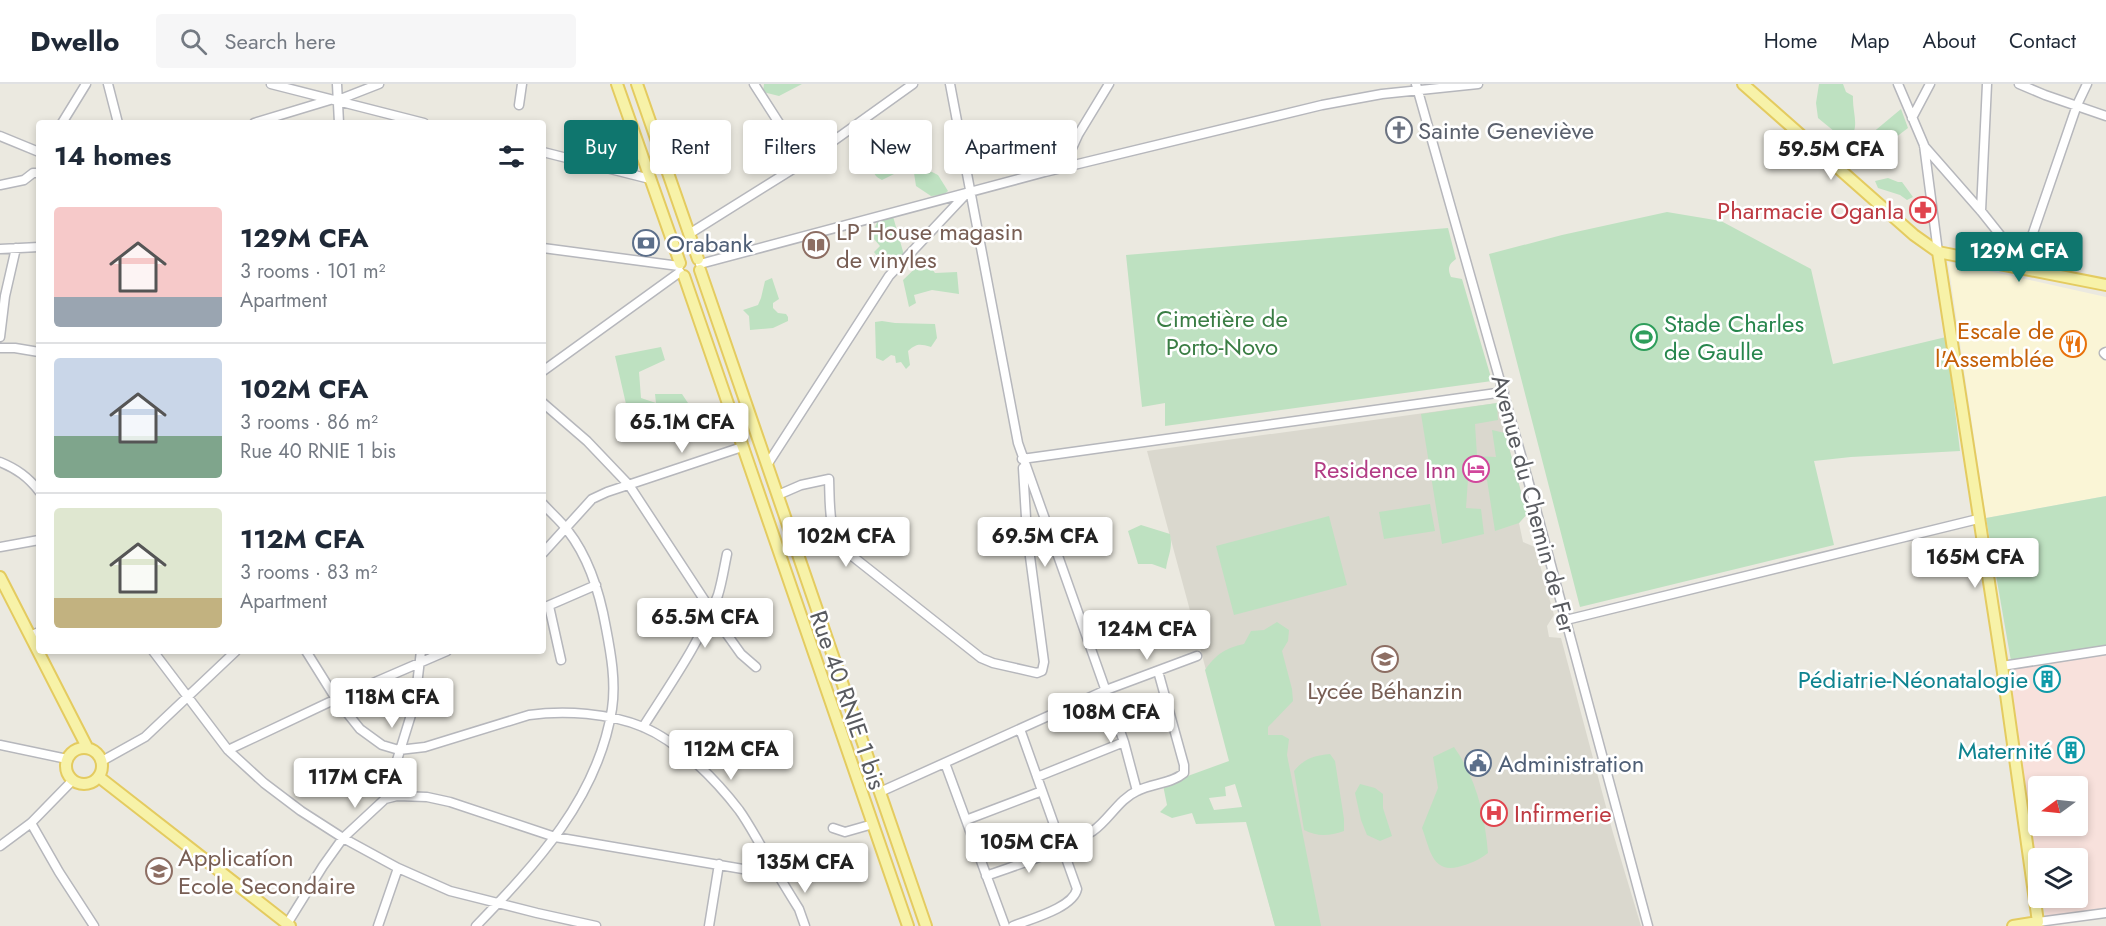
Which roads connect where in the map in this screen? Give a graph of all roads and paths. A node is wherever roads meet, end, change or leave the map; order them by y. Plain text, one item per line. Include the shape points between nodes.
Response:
1 (86, 84) edge
2 (108, 84) edge
3 (271, 84) edge
4 (337, 84) edge
5 (379, 84) edge
6 (522, 84) edge
7 (617, 84) edge
8 (637, 84) edge
9 (754, 84) edge
10 (913, 84) edge
11 (950, 84) edge
12 (1108, 84) edge
13 (1478, 84) edge
14 (1743, 84) edge
15 (1898, 84) edge
16 (1930, 84) edge
17 (1987, 84) edge
18 (2019, 84) edge
19 (2087, 84) edge
20 (1463, 85) edge
21 (1417, 87) edge
22 (334, 100) junction
23 (519, 105) dead end
24 (2077, 105) junction
25 (2106, 116) edge
26 (1912, 118) junction
27 (64, 120) edge
28 (116, 120) edge
29 (264, 120) edge
30 (338, 120) edge
31 (412, 120) edge
32 (777, 120) edge
33 (0, 136) edge
34 (1077, 137) edge
35 (837, 138) edge
36 (1924, 146) junction
37 (36, 151) edge
38 (546, 153) edge
39 (1077, 165) edge
40 (36, 173) edge
41 (785, 174) edge
42 (1040, 174) edge
43 (650, 179) junction
44 (0, 185) edge
45 (970, 192) junction
46 (1981, 211) junction
47 (689, 234) junction
48 (36, 247) edge
49 (16, 248) junction
50 (546, 248) edge
51 (0, 249) edge
52 (1938, 252) junction
53 (700, 264) junction
54 (2024, 266) junction
55 (681, 269) junction
56 (2106, 285) edge
57 (0, 337) edge
58 (0, 348) edge
59 (36, 352) edge
60 (546, 368) edge
61 (1504, 392) junction
62 (546, 406) edge
63 (742, 447) junction
64 (1022, 459) junction
65 (0, 462) edge
66 (767, 465) junction
67 (629, 485) junction
68 (36, 487) edge
69 (777, 495) junction
70 (546, 507) edge
71 (1978, 519) junction
72 (567, 529) junction
73 (36, 541) edge
74 (0, 547) edge
75 (546, 550) edge
76 (727, 554) dead end
77 (0, 577) edge
78 (596, 585) junction
79 (546, 607) edge
80 (711, 609) junction
81 (1566, 620) junction
82 (35, 634) edge
83 (2106, 650) edge
84 (44, 654) edge
85 (155, 654) edge
86 (233, 654) edge
87 (308, 654) edge
88 (421, 654) edge
89 (440, 654) edge
90 (1197, 656) dead end
91 (561, 660) dead end
92 (421, 663) junction
93 (2002, 666) junction
94 (756, 667) dead end
95 (1158, 671) junction
96 (1106, 690) junction
97 (188, 699) junction
98 (336, 699) junction
99 (610, 718) junction
100 (643, 727) junction
101 (1020, 729) junction
102 (1124, 742) junction
103 (0, 746) edge
104 (87, 747) junction
105 (228, 750) junction
106 (399, 750) junction
107 (67, 759) junction
108 (102, 761) junction
109 (945, 763) junction
110 (99, 777) junction
111 (1037, 777) junction
112 (73, 780) junction
113 (1042, 791) junction
114 (1137, 791) junction
115 (880, 792) junction
116 (385, 799) junction
117 (966, 820) junction
118 (31, 823) junction
119 (873, 824) junction
120 (833, 828) dead end
121 (555, 837) junction
122 (343, 838) junction
123 (0, 846) edge
124 (1063, 848) junction
125 (719, 864) junction
126 (398, 868) junction
127 (778, 875) junction
128 (986, 876) junction
129 (498, 904) junction
130 (2106, 913) edge
131 (2037, 924) edge
132 (289, 925) edge
133 (578, 925) edge
134 (94, 926) edge
135 (378, 926) edge
136 (476, 926) edge
137 (596, 926) edge
138 (708, 926) edge
139 (805, 926) edge
140 (908, 926) edge
141 (926, 926) edge
142 (1005, 926) edge
143 (1013, 926) edge
144 (1648, 926) edge
145 (2013, 926) edge

1 - 27 street
2 - 28 street
3 - 22 street
4 - 22 street
5 - 22 street
6 - 23 street
7 - 43 main road
8 - 47 main road, Rue 40 RNIE 1 bis
9 - 32 street
10 - 35 street
11 - 45 street
12 - 34 street
13 - 20 street
14 - 52 main road
15 - 26 street
16 - 26 street
17 - 46 street
18 - 24 street
19 - 24 street
20 - 21 street
21 - 39 street via 1322,105
21 - 61 street, Avenue du Chemin de Fer
22 - 29 street
22 - 30 street
22 - 31 street
24 - 25 street
24 - 54 street
26 - 36 street
33 - 37 street
36 - 46 street
36 - 52 street
38 - 43 street
40 - 44 street
41 - 47 street
42 - 45 street
43 - 55 main road
45 - 53 street
45 - 64 street
45 - 66 street via 890,276
46 - 54 street
47 - 53 main road, Rue 40 RNIE 1 bis
48 - 49 street
49 - 51 street
49 - 57 street
50 - 55 street
52 - 54 main road
52 - 71 main road
53 - 55 main road via 692,277
53 - 55 main road via 688,256
53 - 66 main road, Rue 40 RNIE 1 bis
54 - 56 main road
55 - 60 street
55 - 63 main road
58 - 59 street
61 - 64 street
61 - 81 street, Avenue du Chemin de Fer
62 - 67 street
63 - 67 street
63 - 119 main road
64 - 69 street via 1027,534 1044,662 1042,672 1037,673 981,658 842,548 831,516 829,479
64 - 96 street
65 - 68 street via 16,468
66 - 69 main road, Rue 40 RNIE 1 bis
67 - 72 street via 592,499
67 - 80 street
69 - 115 main road, Rue 40 RNIE 1 bis
70 - 72 street
71 - 81 street
71 - 93 main road
72 - 75 street
72 - 78 street
73 - 74 street
76 - 80 street
77 - 82 main road
78 - 79 street
78 - 99 street via 610,651
79 - 91 street
80 - 94 street via 733,644
80 - 100 street
81 - 144 street, Avenue du Chemin de Fer
83 - 93 street
84 - 104 main road
85 - 97 street
86 - 97 street
87 - 98 street
88 - 92 street
89 - 92 street
90 - 95 street
92 - 98 street
92 - 106 street via 415,702
93 - 131 main road
95 - 96 street
95 - 114 street via 1185,773
96 - 101 street
96 - 102 street
97 - 105 street
97 - 108 street via 145,737
98 - 105 street
98 - 106 street via 370,738
99 - 100 street
99 - 106 street via 547,712 425,747
99 - 121 street via 590,781
100 - 127 street via 680,750 711,777 740,812
101 - 109 street
101 - 111 street
102 - 111 street
102 - 114 street
103 - 107 street
104 - 107 main road via 75,750
104 - 108 main road
105 - 122 street via 274,790
106 - 116 street
107 - 112 main road via 66,768
108 - 110 main road
109 - 115 street
109 - 117 street
110 - 112 main road via 84,784
110 - 132 main road
111 - 113 street
112 - 118 street
113 - 117 street
113 - 124 street
114 - 124 street via 1093,831
115 - 141 main road, Rue 40 RNIE 1 bis
116 - 121 street via 411,796 450,802
116 - 122 street
117 - 128 street
118 - 123 street
118 - 134 street
119 - 120 street via 845,832
119 - 140 main road
121 - 125 street
121 - 129 street
122 - 126 street
122 - 132 street
124 - 128 street
124 - 143 street via 1076,896
125 - 127 street
125 - 138 street
126 - 129 street via 450,891
126 - 135 street
127 - 139 street
128 - 142 street
129 - 133 street
129 - 136 street
130 - 131 street
131 - 145 main road
133 - 137 street

